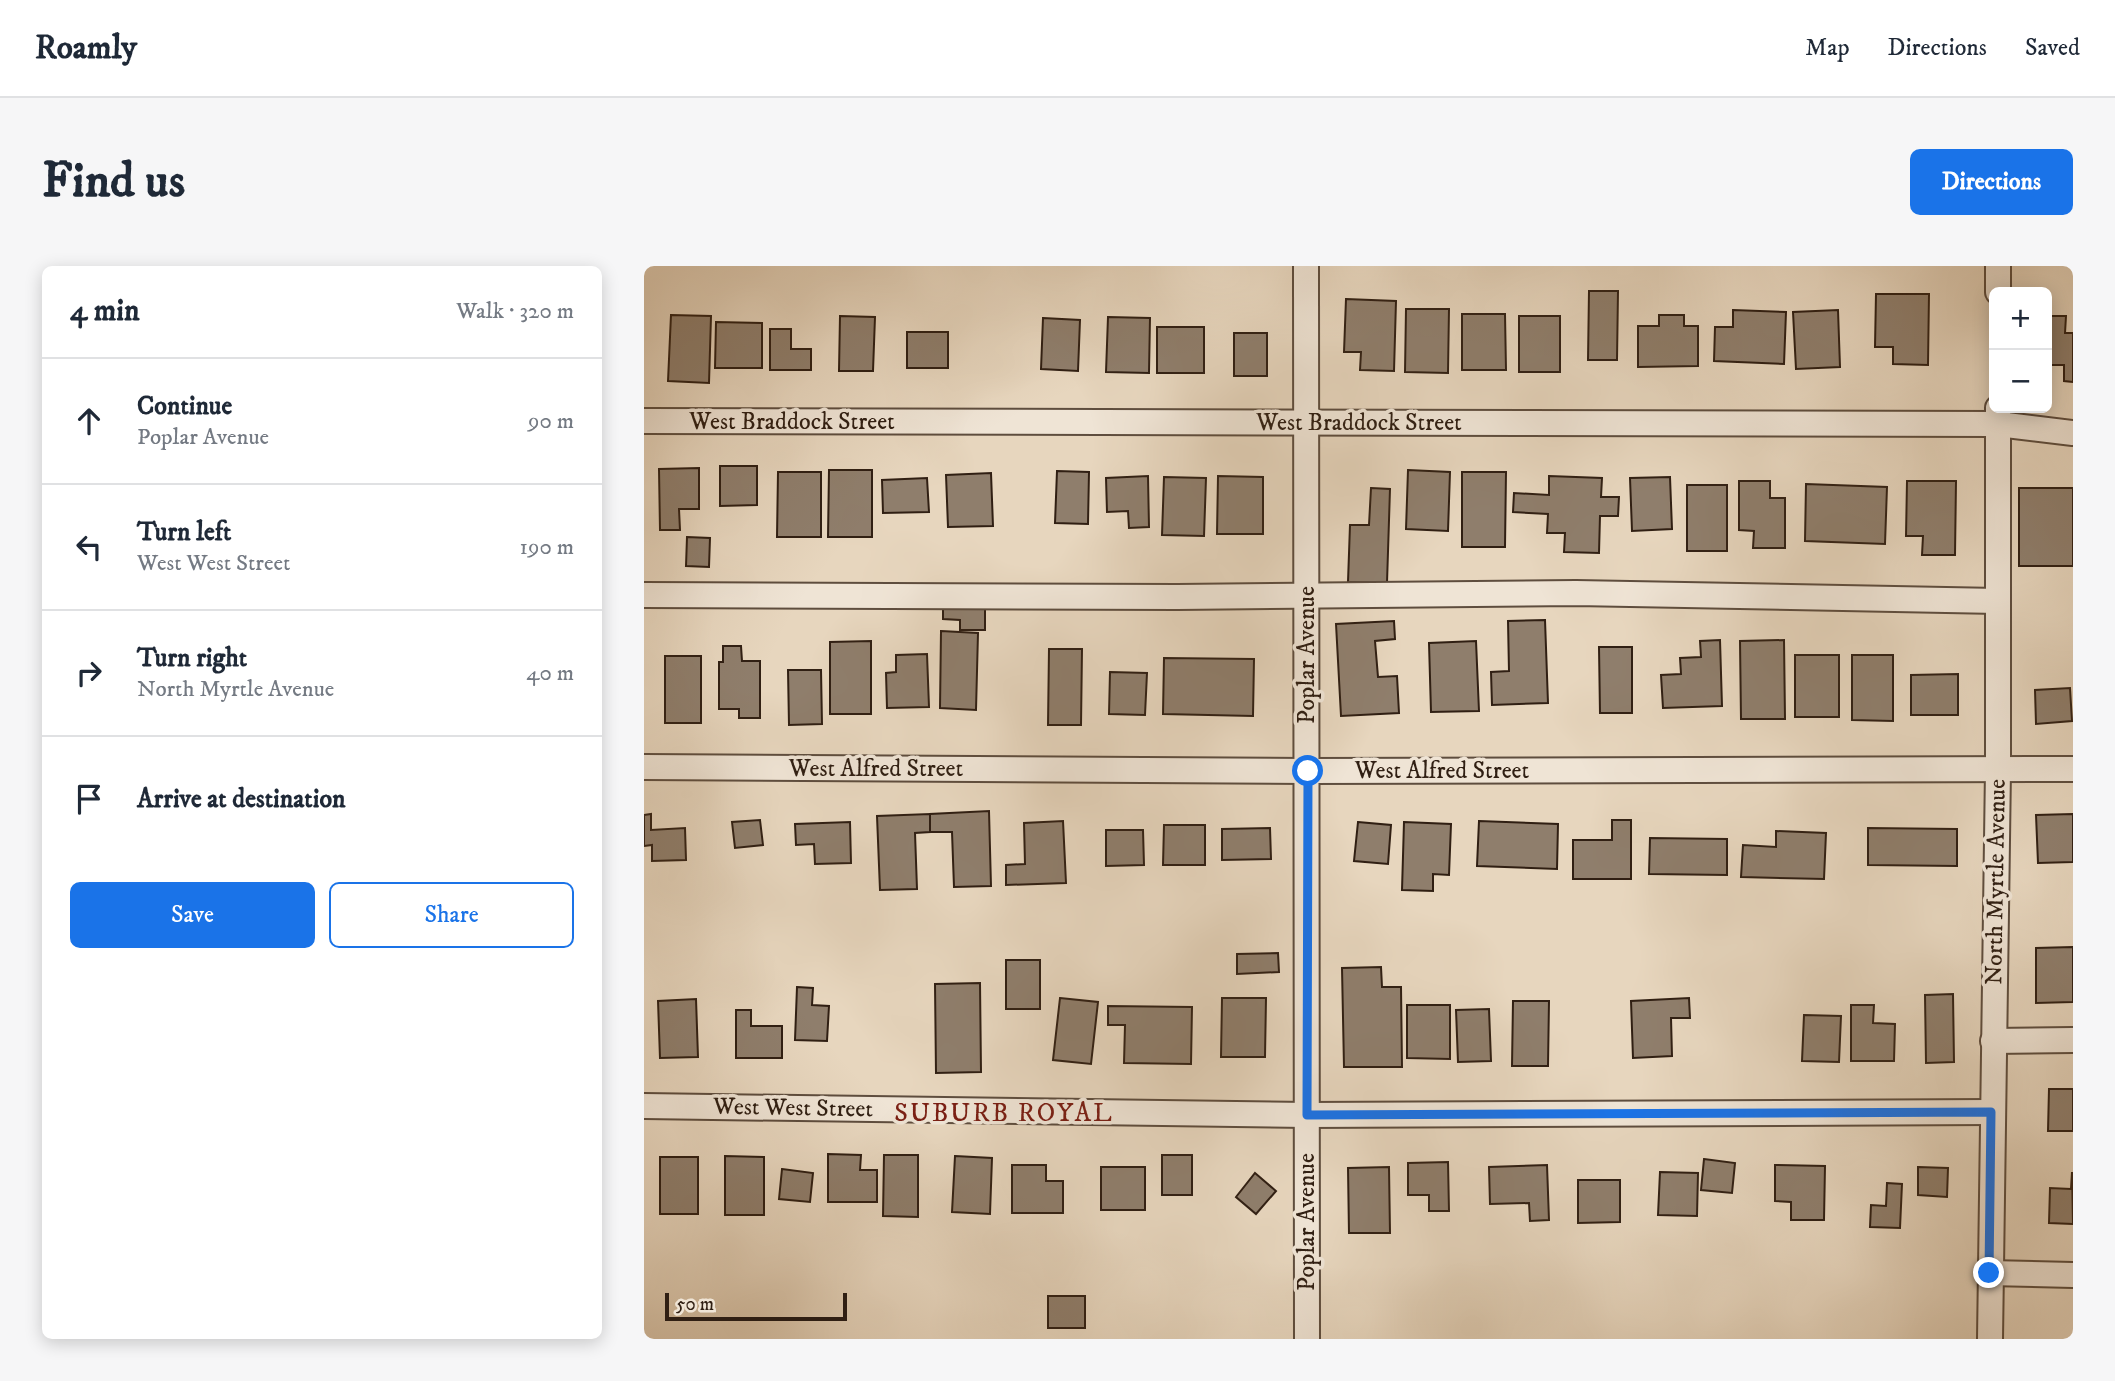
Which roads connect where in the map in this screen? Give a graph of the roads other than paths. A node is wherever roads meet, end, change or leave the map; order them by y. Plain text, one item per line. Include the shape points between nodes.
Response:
1 (1306, 266) edge
2 (1998, 266) edge
3 (1998, 287) edge
4 (1998, 416) edge
5 (644, 421) edge
6 (1307, 424) junction
7 (2073, 433) edge
8 (1307, 594) junction
9 (644, 595) edge
10 (1998, 601) junction
11 (644, 767) edge
12 (1998, 769) junction
13 (2073, 769) edge
14 (1308, 771) junction
15 (2073, 1040) edge
16 (1993, 1041) junction
17 (644, 1106) edge
18 (1991, 1112) junction
19 (1307, 1115) junction
20 (1989, 1273) junction
21 (2073, 1275) edge
22 (1307, 1339) edge
23 (1990, 1339) edge

1 - 6 street, Poplar Avenue
2 - 3 street
4 - 6 street, West Braddock Street
4 - 7 street, West Braddock Street
4 - 10 street, North Myrtle Avenue
5 - 6 street, West Braddock Street
6 - 8 street, Poplar Avenue
8 - 9 street
8 - 10 street via 1576,593
8 - 14 street, Poplar Avenue
10 - 12 street, North Myrtle Avenue
11 - 14 street, West Alfred Street
12 - 13 street, West Alfred Street
12 - 14 street, West Alfred Street
12 - 16 street, North Myrtle Avenue
14 - 19 street, Poplar Avenue
15 - 16 street
16 - 18 street, North Myrtle Avenue
17 - 19 street, West West Street
18 - 19 street, West West Street
18 - 20 street, North Myrtle Avenue
19 - 22 street, Poplar Avenue
20 - 21 street
20 - 23 street, North Myrtle Avenue

